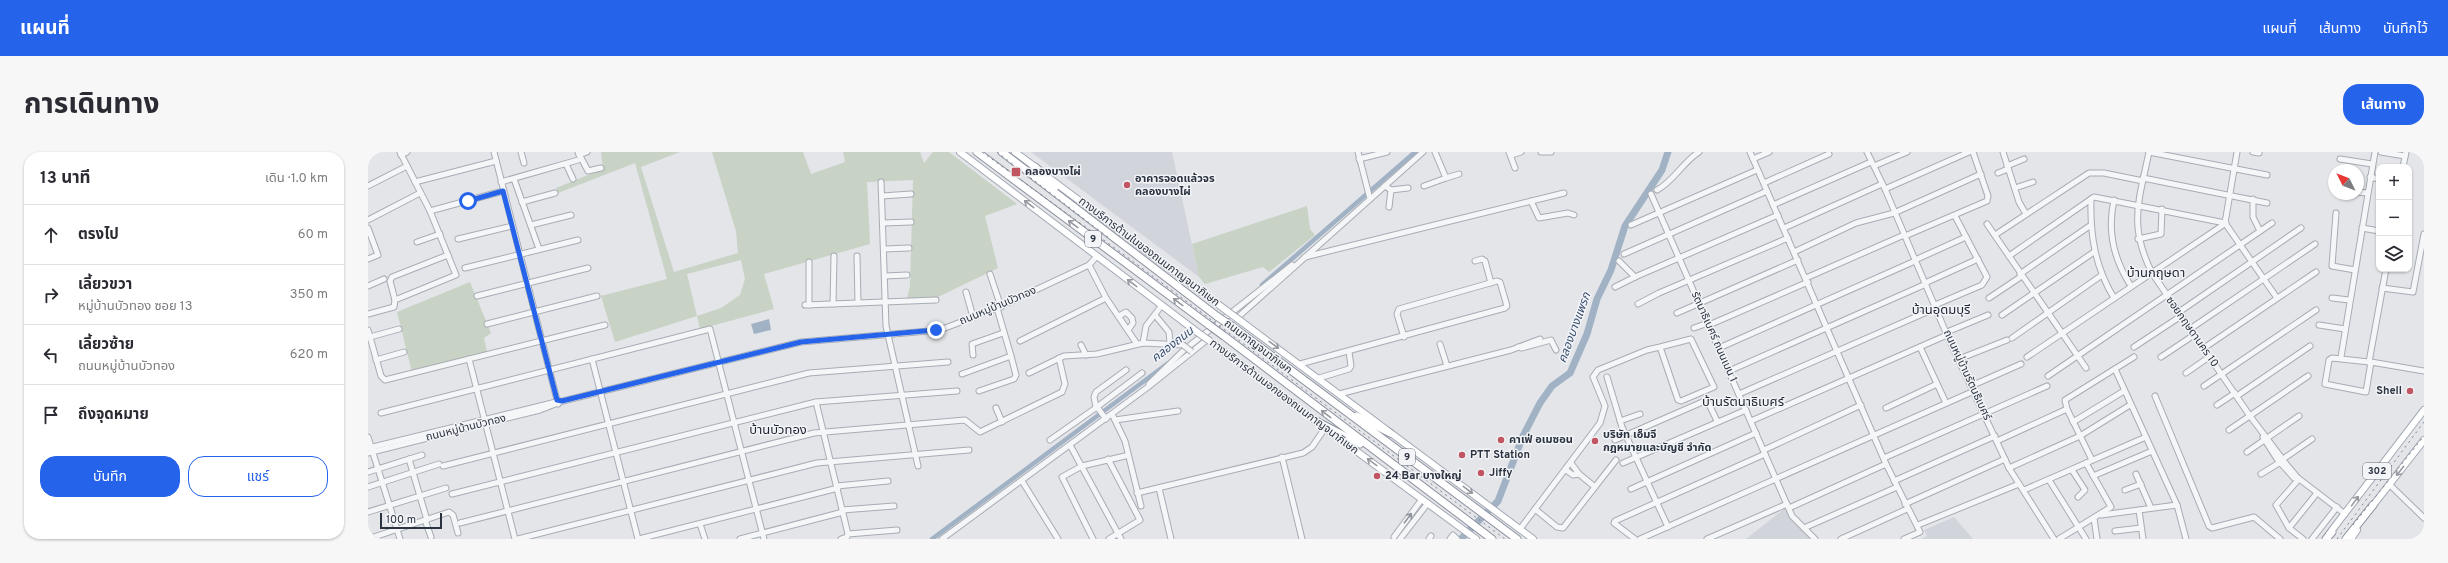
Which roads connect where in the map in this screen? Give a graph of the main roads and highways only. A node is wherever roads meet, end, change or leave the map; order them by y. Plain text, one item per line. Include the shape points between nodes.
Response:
1 (960, 152) edge
2 (977, 152) edge
3 (1002, 152) edge
4 (1015, 152) edge
5 (1035, 167) junction
6 (1074, 206) junction
7 (1337, 406) junction
8 (2424, 410) edge
9 (1316, 421) junction
10 (1390, 433) junction
11 (2424, 440) edge
12 (1380, 455) junction
13 (2373, 505) junction
14 (2332, 532) joint
15 (1476, 539) edge
16 (1492, 539) edge
17 (1517, 539) edge
18 (1533, 539) edge
19 (2325, 539) edge
20 (2346, 539) edge
21 (2351, 539) edge

9 -> 1 main road, ทางบริการด้านนอกของถนนกาญจนาภิเษก, bridge
12 -> 2 highway, ถนนกาญจนาภิเษก / 9, bridge
3 - 6 highway, ถนนกาญจนาภิเษก / 9
4 - 5 main road, ทางบริการด้านในของถนนกาญจนาภิเษก
5 - 6 highway
5 -> 10 main road, ทางบริการด้านในของถนนกาญจนาภิเษก, bridge
6 - 7 highway, ถนนกาญจนาภิเษก / 9, bridge
7 - 10 highway
7 - 17 highway, ถนนกาญจนาภิเษก / 9
14 -> 8 main road, 302
9 - 12 highway
15 -> 9 main road, ทางบริการด้านนอกของถนนกาญจนาภิเษก
10 -> 18 main road, ทางบริการด้านในของถนนกาญจนาภิเษก
11 -> 13 main road, 302
12 - 16 highway, ถนนกาญจนาภิเษก / 9
13 - 20 highway
13 - 21 main road, 302
14 - 19 highway

